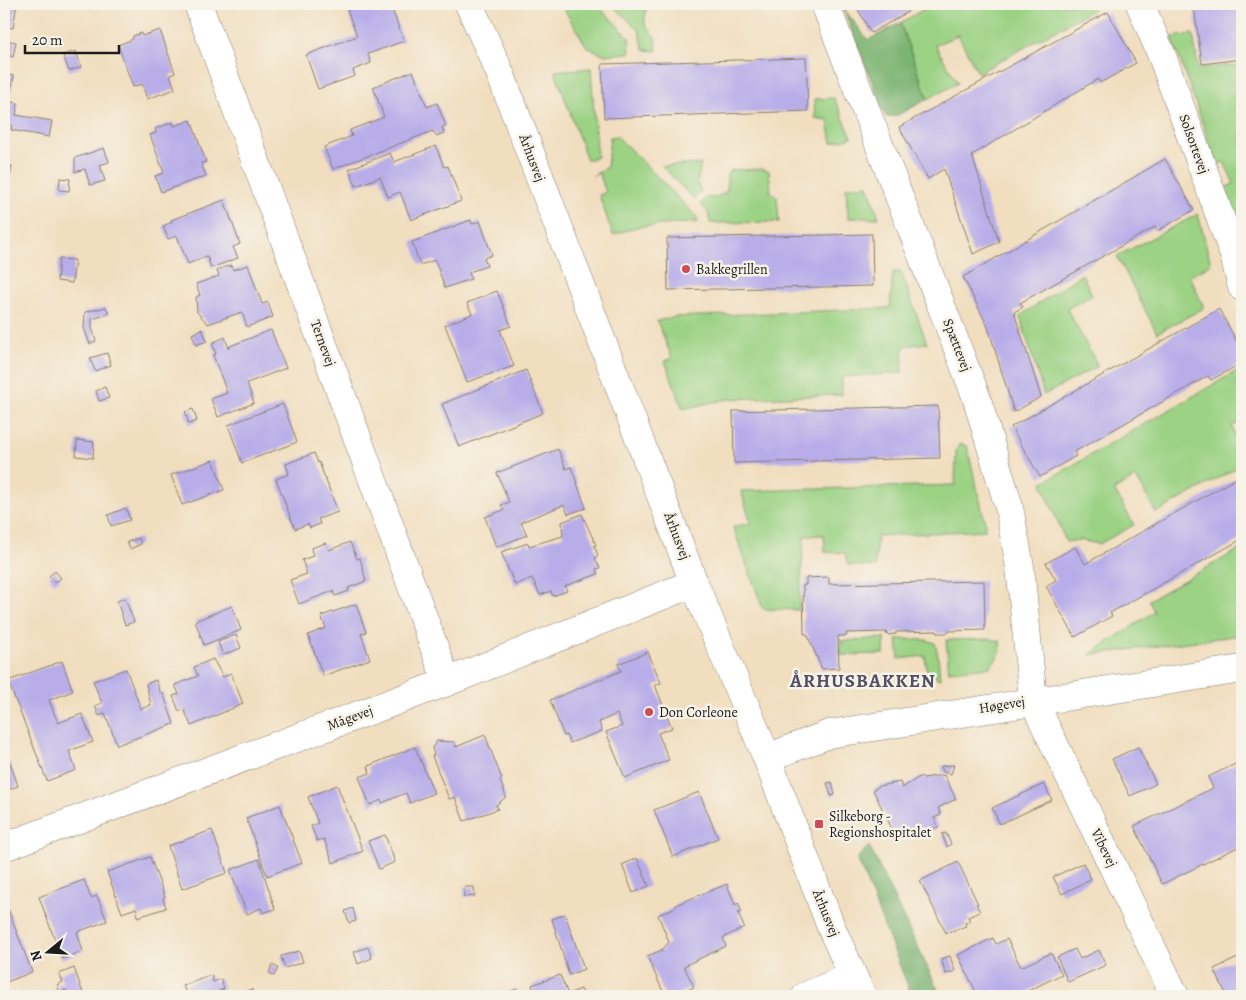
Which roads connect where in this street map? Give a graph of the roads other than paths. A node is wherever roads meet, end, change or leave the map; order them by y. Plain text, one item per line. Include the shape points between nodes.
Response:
1 (198, 4) edge
2 (469, 4) edge
3 (480, 4) edge
4 (825, 4) edge
5 (1140, 4) edge
6 (500, 73) junction
7 (1242, 287) edge
8 (694, 583) junction
9 (1242, 670) edge
10 (447, 682) junction
11 (1033, 700) junction
12 (767, 758) junction
13 (4, 847) edge
14 (857, 986) edge
15 (806, 996) edge
16 (1175, 996) edge

1 - 10 street, Ternevej
2 - 6 street, Århusvej
3 - 6 street, Århusvej
4 - 11 street, Spættevej via 978,403 1010,516 1020,567
5 - 7 street, Solsortevej via 1234,255
6 - 8 street, Århusvej
8 - 10 street, Mågevej
8 - 12 street, Århusvej
9 - 11 street, Høgevej
10 - 13 street, Mågevej
11 - 12 street, Høgevej via 829,734
11 - 16 street, Vibevej
12 - 14 street, Århusvej via 831,927
14 - 15 street

